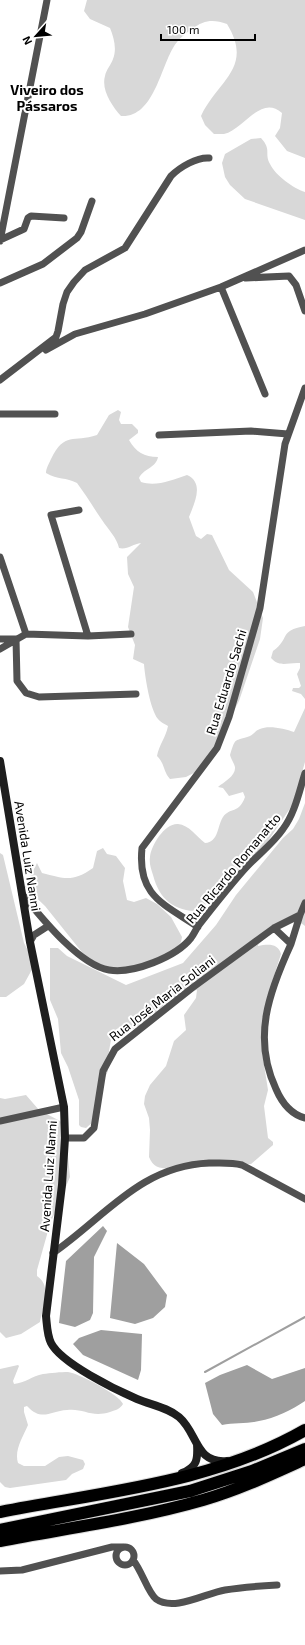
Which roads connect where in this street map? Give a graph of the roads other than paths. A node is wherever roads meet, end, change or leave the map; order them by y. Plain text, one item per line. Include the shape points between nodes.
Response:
1 (47, 0) edge
2 (209, 158) dead end
3 (92, 200) dead end
4 (64, 218) dead end
5 (0, 240) edge
6 (305, 250) edge
7 (240, 278) junction
8 (0, 283) edge
9 (221, 287) junction
10 (305, 311) edge
11 (34, 354) junction
12 (0, 380) edge
13 (305, 388) edge
14 (265, 394) dead end
15 (0, 414) edge
16 (55, 414) dead end
17 (288, 434) junction
18 (159, 435) dead end
19 (79, 510) dead end
20 (0, 557) edge
21 (26, 634) junction
22 (131, 634) dead end
23 (88, 636) junction
24 (0, 638) edge
25 (16, 639) junction
26 (0, 649) edge
27 (136, 694) dead end
28 (0, 761) edge
29 (305, 774) edge
30 (22, 894) junction
31 (305, 903) edge
32 (300, 914) junction
33 (39, 915) junction
34 (26, 920) junction
35 (48, 926) junction
36 (198, 927) junction
37 (274, 928) junction
38 (30, 942) junction
39 (291, 944) junction
40 (64, 1107) junction
41 (305, 1118) edge
42 (0, 1121) edge
43 (65, 1138) junction
44 (305, 1199) edge
45 (53, 1253) junction
46 (305, 1430) edge
47 (197, 1444) junction
48 (305, 1449) edge
49 (239, 1459) junction
50 (305, 1459) edge
51 (305, 1466) edge
52 (165, 1481) junction
53 (235, 1490) junction
54 (0, 1512) edge
55 (0, 1530) edge
56 (0, 1541) edge
57 (123, 1547) junction
58 (102, 1550) junction
59 (117, 1559) junction
60 (133, 1560) junction
61 (0, 1571) edge
62 (277, 1585) dead end

1 - 5 street
2 - 11 street via 203,158 176,171 125,248 80,275 67,292 56,336
3 - 8 street via 81,232 76,238 43,264
4 - 5 street via 31,216 20,232
6 - 7 street
7 - 9 street
7 - 10 street via 289,276 296,285
9 - 11 street via 145,314 75,334 41,353
9 - 14 street
11 - 12 street
13 - 17 street, Rua Eduardo Sachi
15 - 16 street
17 - 18 street via 250,431
17 - 36 street, Rua Eduardo Sachi via 260,608 229,717 217,748 142,848 140,858 143,876 150,893
19 - 23 street via 51,515
20 - 21 street
21 - 23 street
21 - 25 street
22 - 23 street
24 - 25 street
25 - 26 street
25 - 27 street via 17,681 26,693 39,697
28 - 30 street, Avenida Luiz Nanni
29 - 36 street, Rua Ricardo Romanatto via 284,829 243,871
30 - 33 street, Rua Ricardo Romanatto
30 - 34 street, Avenida Luiz Nanni
31 - 32 street
32 - 37 street, Rua José Maria Soliani
32 - 39 street
33 - 34 street
33 - 35 street, Rua Ricardo Romanatto
34 - 38 street, Avenida Luiz Nanni
35 - 36 street, Rua Ricardo Romanatto via 87,962 108,970 130,971 174,952 191,939
35 - 38 street via 34,935
37 - 39 street
37 - 43 street, Rua José Maria Soliani via 115,1049 103,1071 94,1128 84,1138
38 - 40 street, Avenida Luiz Nanni
39 - 41 street via 271,993 264,1023 264,1039 269,1070 279,1096 288,1109
40 - 42 street
40 - 43 street, Avenida Luiz Nanni
43 - 45 street, Avenida Luiz Nanni
44 - 45 street via 234,1163 177,1167 135,1188 110,1206 78,1236
45 - 47 street, Avenida Luiz Nanni via 46,1316 51,1344 60,1355 79,1368 136,1399 168,1410 179,1418
46 - 49 highway
47 - 49 street, Avenida Luiz Nanni via 209,1459
47 - 52 street via 195,1466
48 - 55 highway via 252,1472 190,1491
49 - 52 highway
50 - 53 highway
51 - 53 highway
52 - 54 highway
53 - 56 highway via 146,1514
57 - 58 street
57 - 59 street via 117,1553
57 - 60 street via 133,1552
58 - 59 street
58 - 61 street via 22,1570
59 - 60 street via 124,1565
60 - 62 street via 139,1567 150,1592 163,1603 193,1600 223,1590

